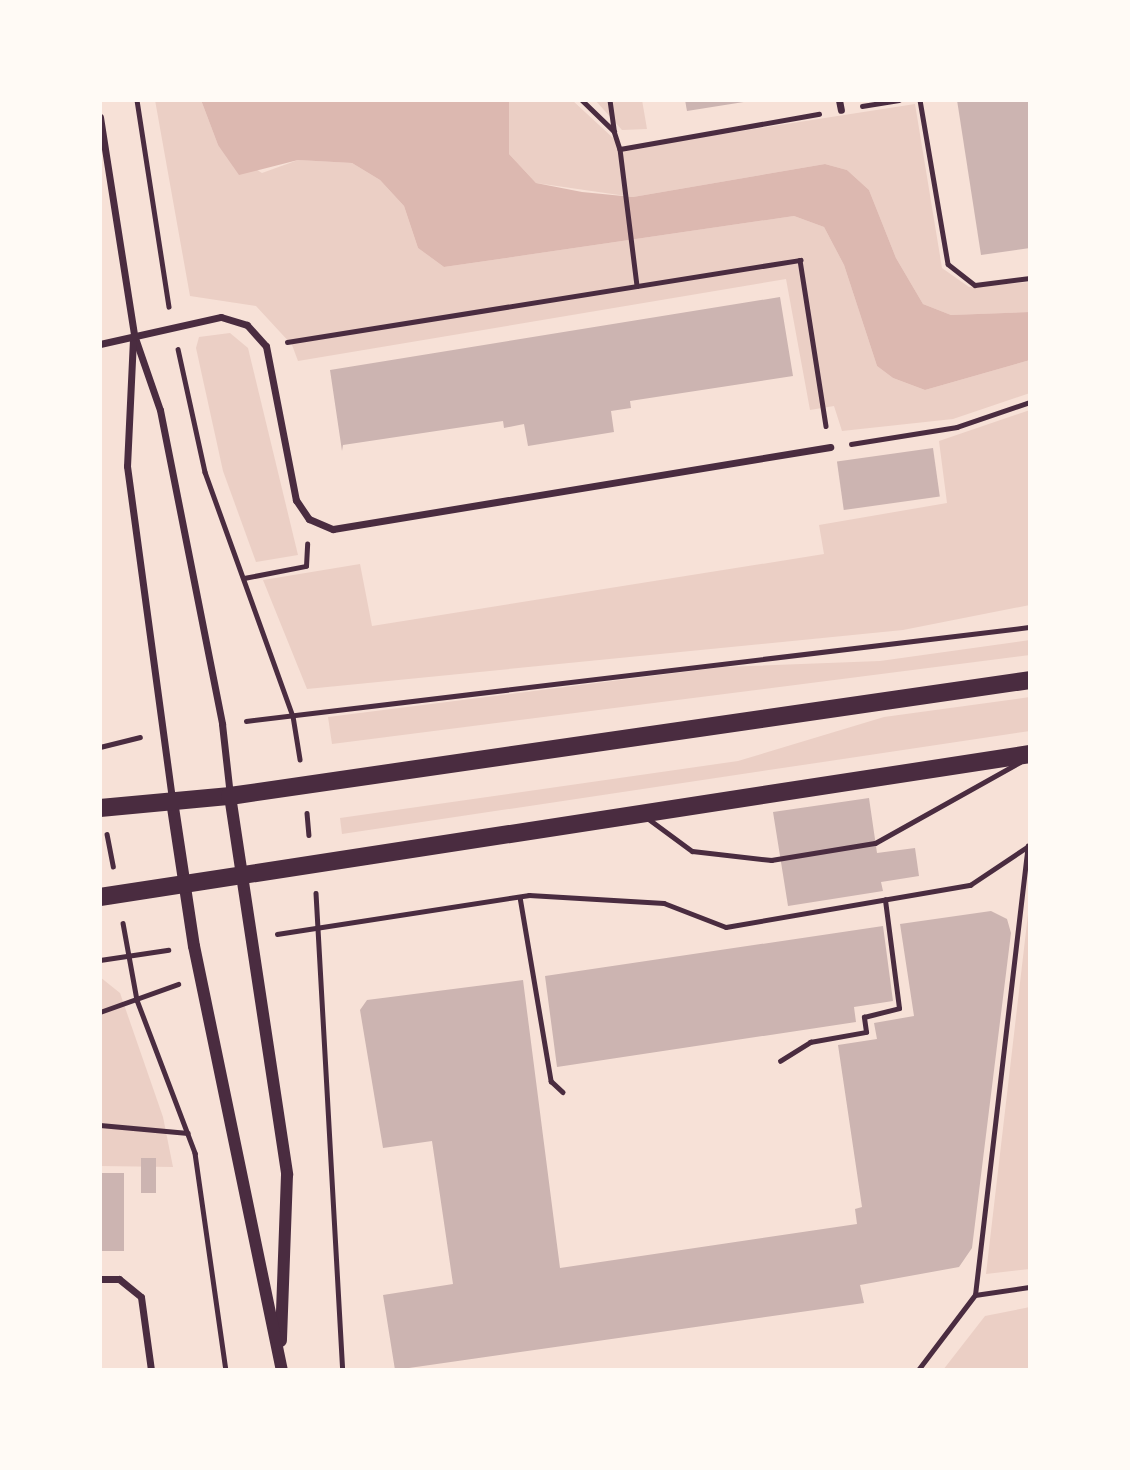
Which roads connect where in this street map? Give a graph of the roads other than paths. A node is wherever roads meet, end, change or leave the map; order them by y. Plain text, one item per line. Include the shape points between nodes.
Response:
1 (839, 100) edge
2 (841, 110) road end
3 (100, 117) edge
4 (134, 335) junction
5 (100, 344) edge
6 (830, 447) road end
7 (1030, 680) edge
8 (1030, 755) edge
9 (230, 796) junction
10 (172, 802) junction
11 (100, 808) edge
12 (639, 812) junction
13 (241, 875) junction
14 (184, 883) junction
15 (100, 897) edge
16 (100, 1279) edge
17 (280, 1355) junction
18 (151, 1370) edge
19 (282, 1370) edge

1 - 2 street
3 - 4 street
4 - 5 street
4 - 6 street via 221,317 247,325 266,346 296,500 309,519 333,529
4 - 9 street via 160,411 222,724
4 - 10 street via 127,466
7 - 9 main road
8 - 12 main road
8 - 12 lane via 875,843 771,860 692,851
9 - 10 main road
9 - 13 street
10 - 11 main road
10 - 14 street
12 - 13 main road
13 - 14 main road
13 - 17 street via 287,1175
14 - 15 main road
14 - 17 street
16 - 18 street via 119,1279 141,1297
17 - 19 street

